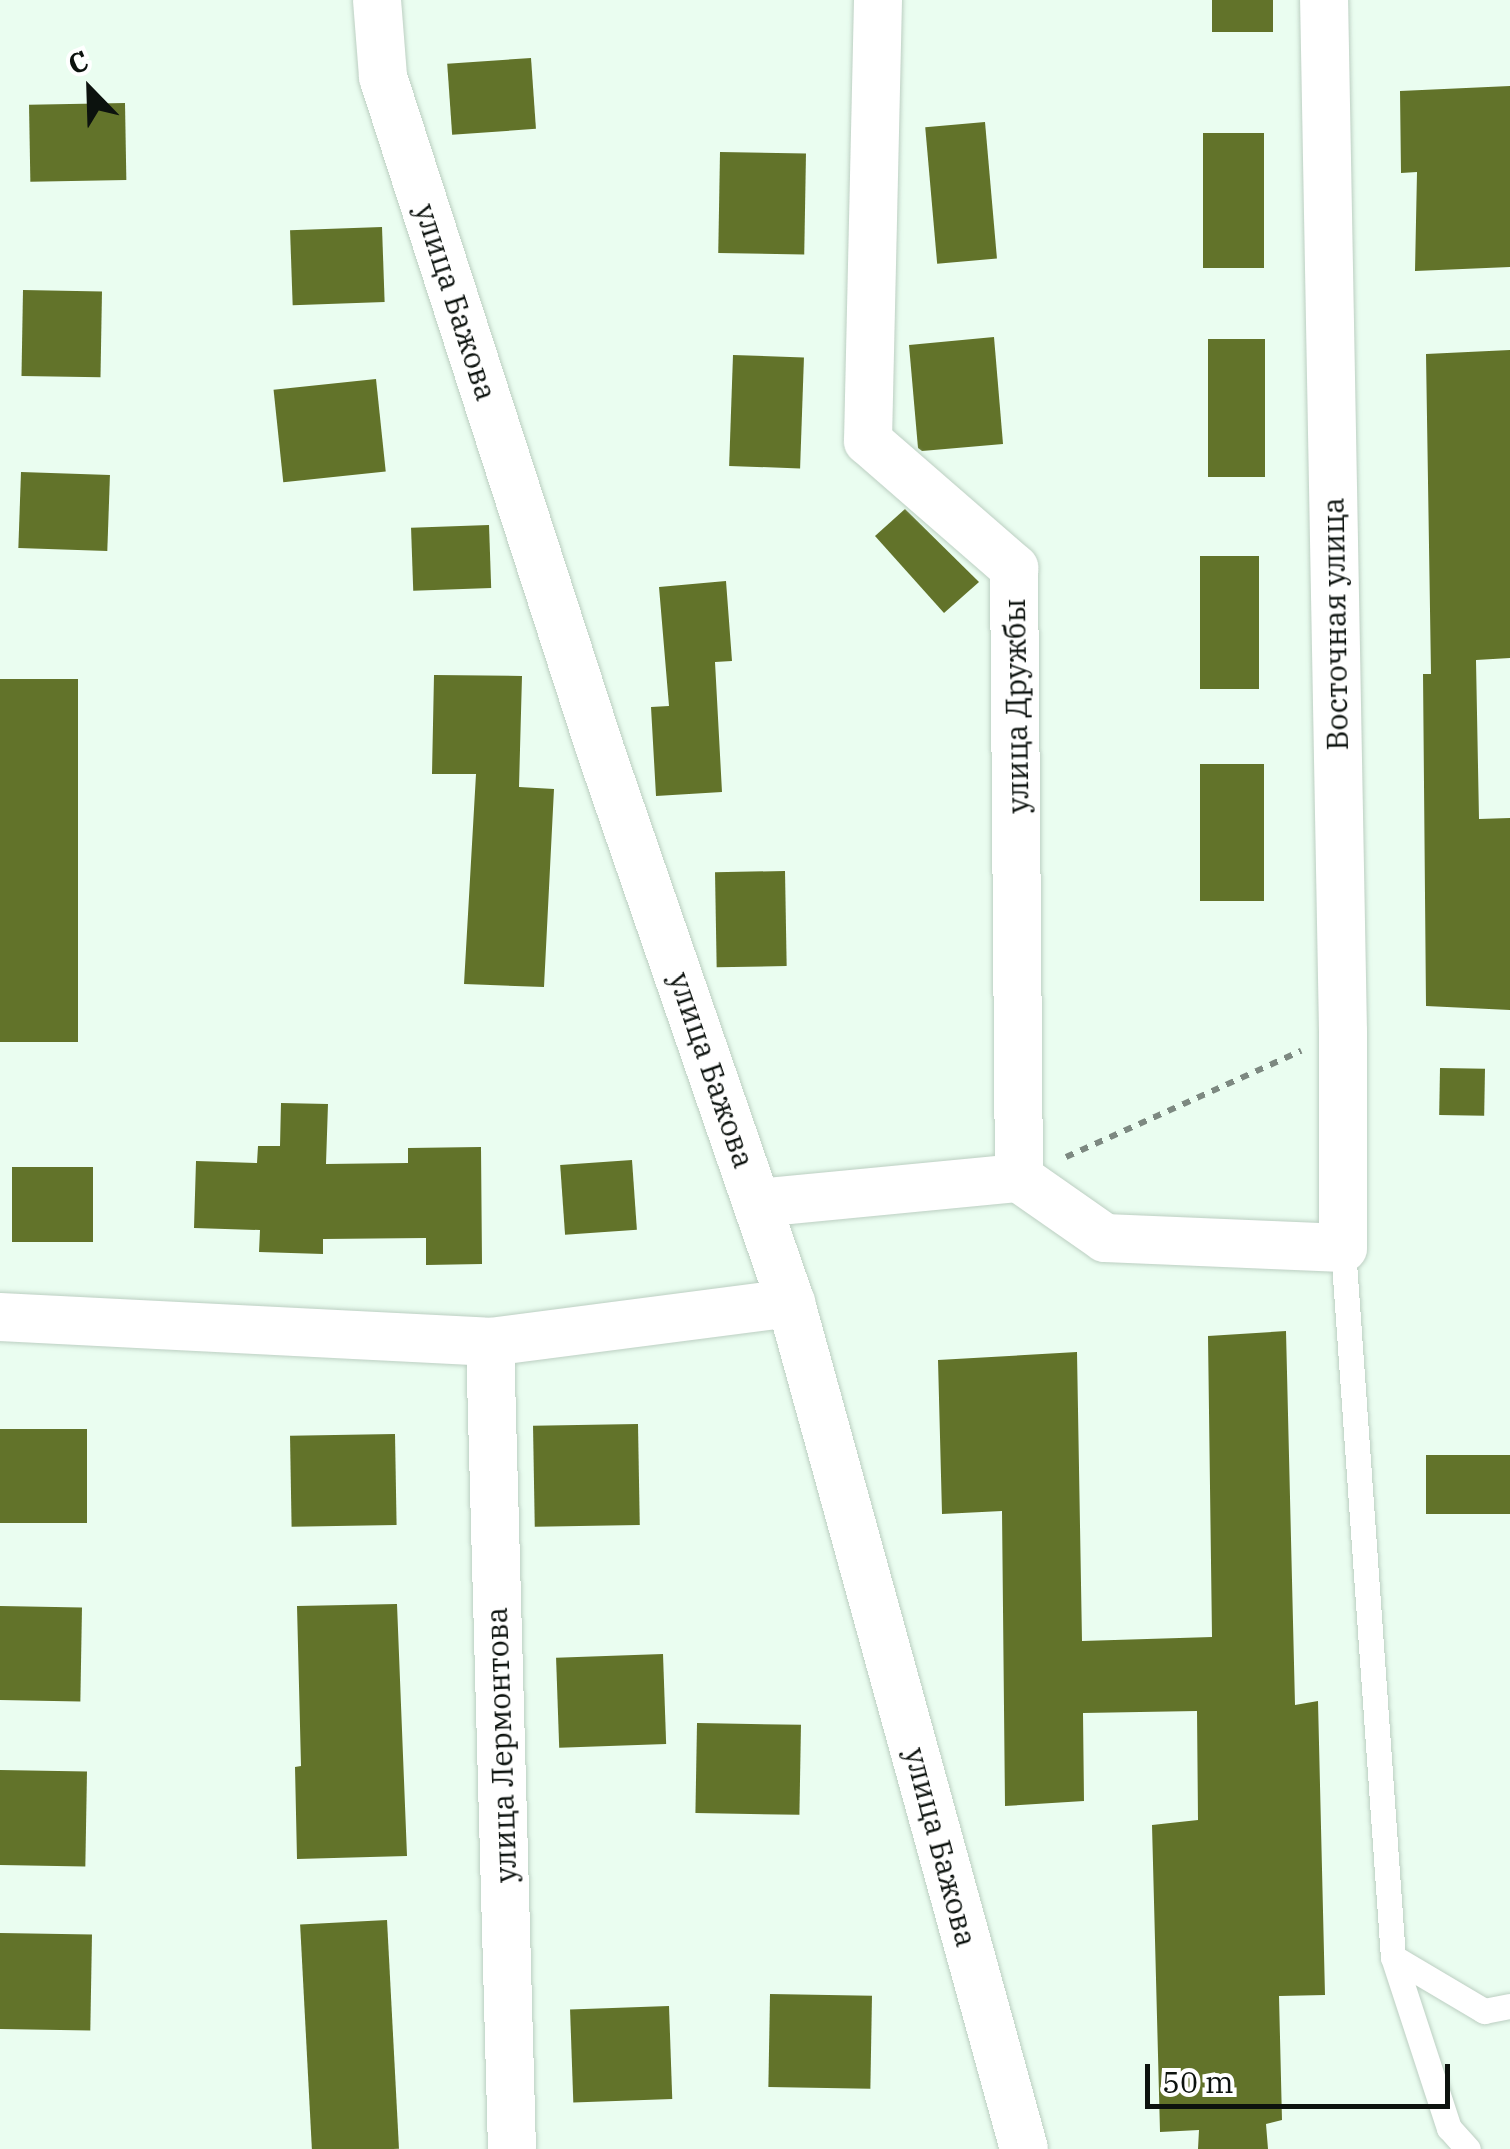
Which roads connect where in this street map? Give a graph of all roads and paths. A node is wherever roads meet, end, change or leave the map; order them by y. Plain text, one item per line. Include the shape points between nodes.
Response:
1 (377, 0) edge
2 (878, 0) edge
3 (1324, 0) edge
4 (1344, 1032) junction
5 (1019, 1178) junction
6 (758, 1203) junction
7 (1343, 1248) junction
8 (791, 1303) junction
9 (0, 1317) edge
10 (490, 1342) junction
11 (1393, 1957) junction
12 (1510, 2006) edge
13 (512, 2149) edge
14 (1024, 2149) edge
15 (1468, 2149) edge

1 - 6 street, улица Бажова via 383,77 594,730
2 - 5 street, улица Дружбы via 868,441 1014,568
3 - 4 street, Восточная улица
4 - 5 path
4 - 7 street, Восточная улица
5 - 6 street
5 - 7 street via 1105,1238
6 - 8 street, улица Бажова
7 - 11 lane
8 - 10 street
8 - 14 street, улица Бажова
9 - 10 street
10 - 13 street, улица Лермонтова
11 - 12 lane via 1484,2012
11 - 15 lane via 1449,2128

